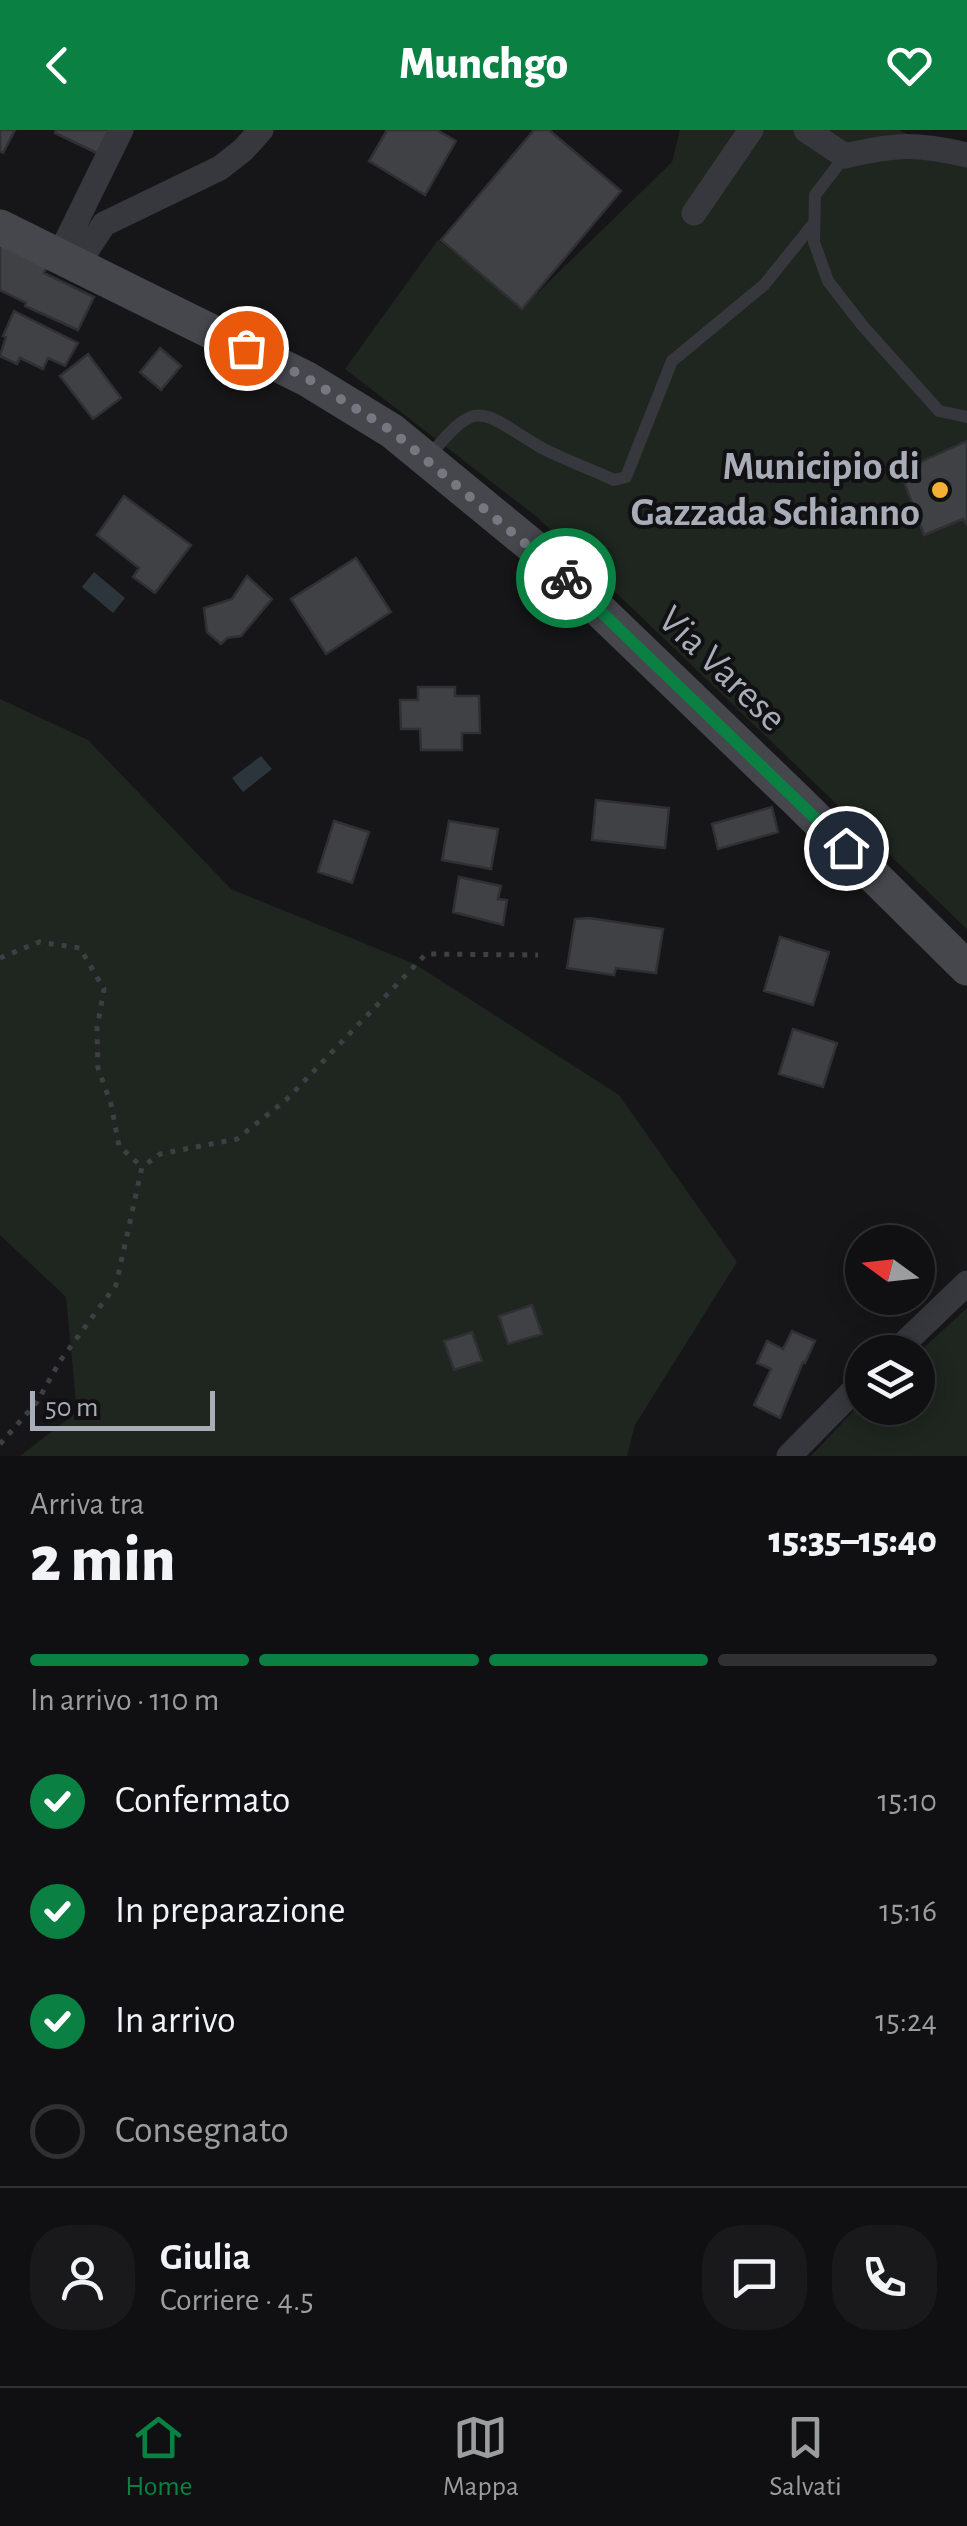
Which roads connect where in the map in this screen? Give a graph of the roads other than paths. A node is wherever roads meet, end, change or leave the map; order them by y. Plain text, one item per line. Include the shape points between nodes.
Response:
1 (120, 130) edge
2 (260, 130) edge
3 (751, 130) edge
4 (806, 130) edge
5 (967, 155) edge
6 (846, 156) junction
7 (694, 213) dead end
8 (814, 223) junction
9 (0, 227) edge
10 (68, 260) junction
11 (967, 417) edge
12 (426, 459) junction
13 (967, 968) edge
14 (967, 1283) edge
15 (913, 1335) edge
16 (845, 1399) edge
17 (790, 1456) edge

1 - 10 street
2 - 10 street via 220,168 104,224
3 - 7 street
4 - 6 street
5 - 6 street via 893,144
6 - 8 lane via 815,195
8 - 11 lane via 828,281 850,310 939,411
8 - 12 lane via 764,285 672,361 626,478 614,480 544,449 492,415 454,425
9 - 10 main road, Via Varese
10 - 12 main road, Via Varese via 307,378
12 - 13 main road, Via Varese via 537,550
14 - 15 street
16 - 17 street

